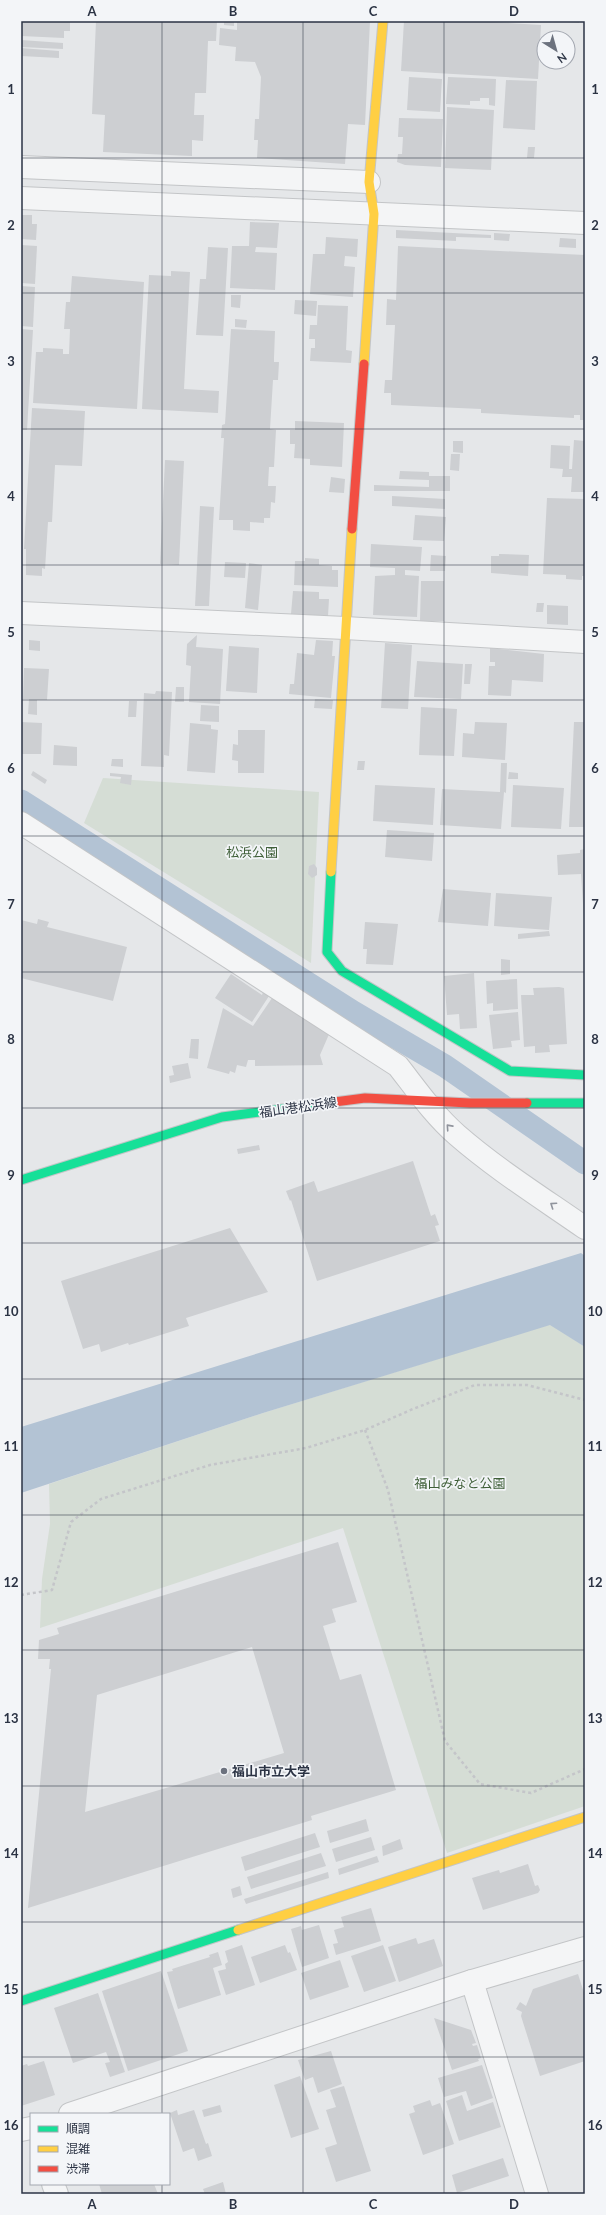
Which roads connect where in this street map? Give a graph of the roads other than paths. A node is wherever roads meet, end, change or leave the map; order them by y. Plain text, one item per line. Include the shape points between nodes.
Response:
1 (383, 21) edge
2 (21, 167) edge
3 (370, 182) junction
4 (21, 198) edge
5 (374, 214) junction
6 (585, 223) edge
7 (21, 613) edge
8 (345, 628) junction
9 (585, 642) edge
10 (21, 823) edge
11 (585, 1075) edge
12 (426, 1102) junction
13 (585, 1102) edge
14 (21, 1180) edge
15 (585, 1228) edge
16 (585, 1817) edge
17 (585, 1948) edge
18 (472, 1981) junction
19 (21, 2001) edge
20 (73, 2113) edge
21 (537, 2194) edge

1 - 3 street
2 - 3 street
3 - 5 street
4 - 5 street
5 - 6 street
5 - 8 street
7 - 8 street
8 - 9 street
8 - 11 street via 327,952 342,971 510,1071
10 - 12 street via 398,1066
12 - 13 street, 福山港松浜線
12 - 14 street, 福山港松浜線 via 365,1098 222,1117
15 -> 12 street via 507,1174 456,1134
16 - 19 street
17 - 18 street
18 - 20 street
18 - 21 street

